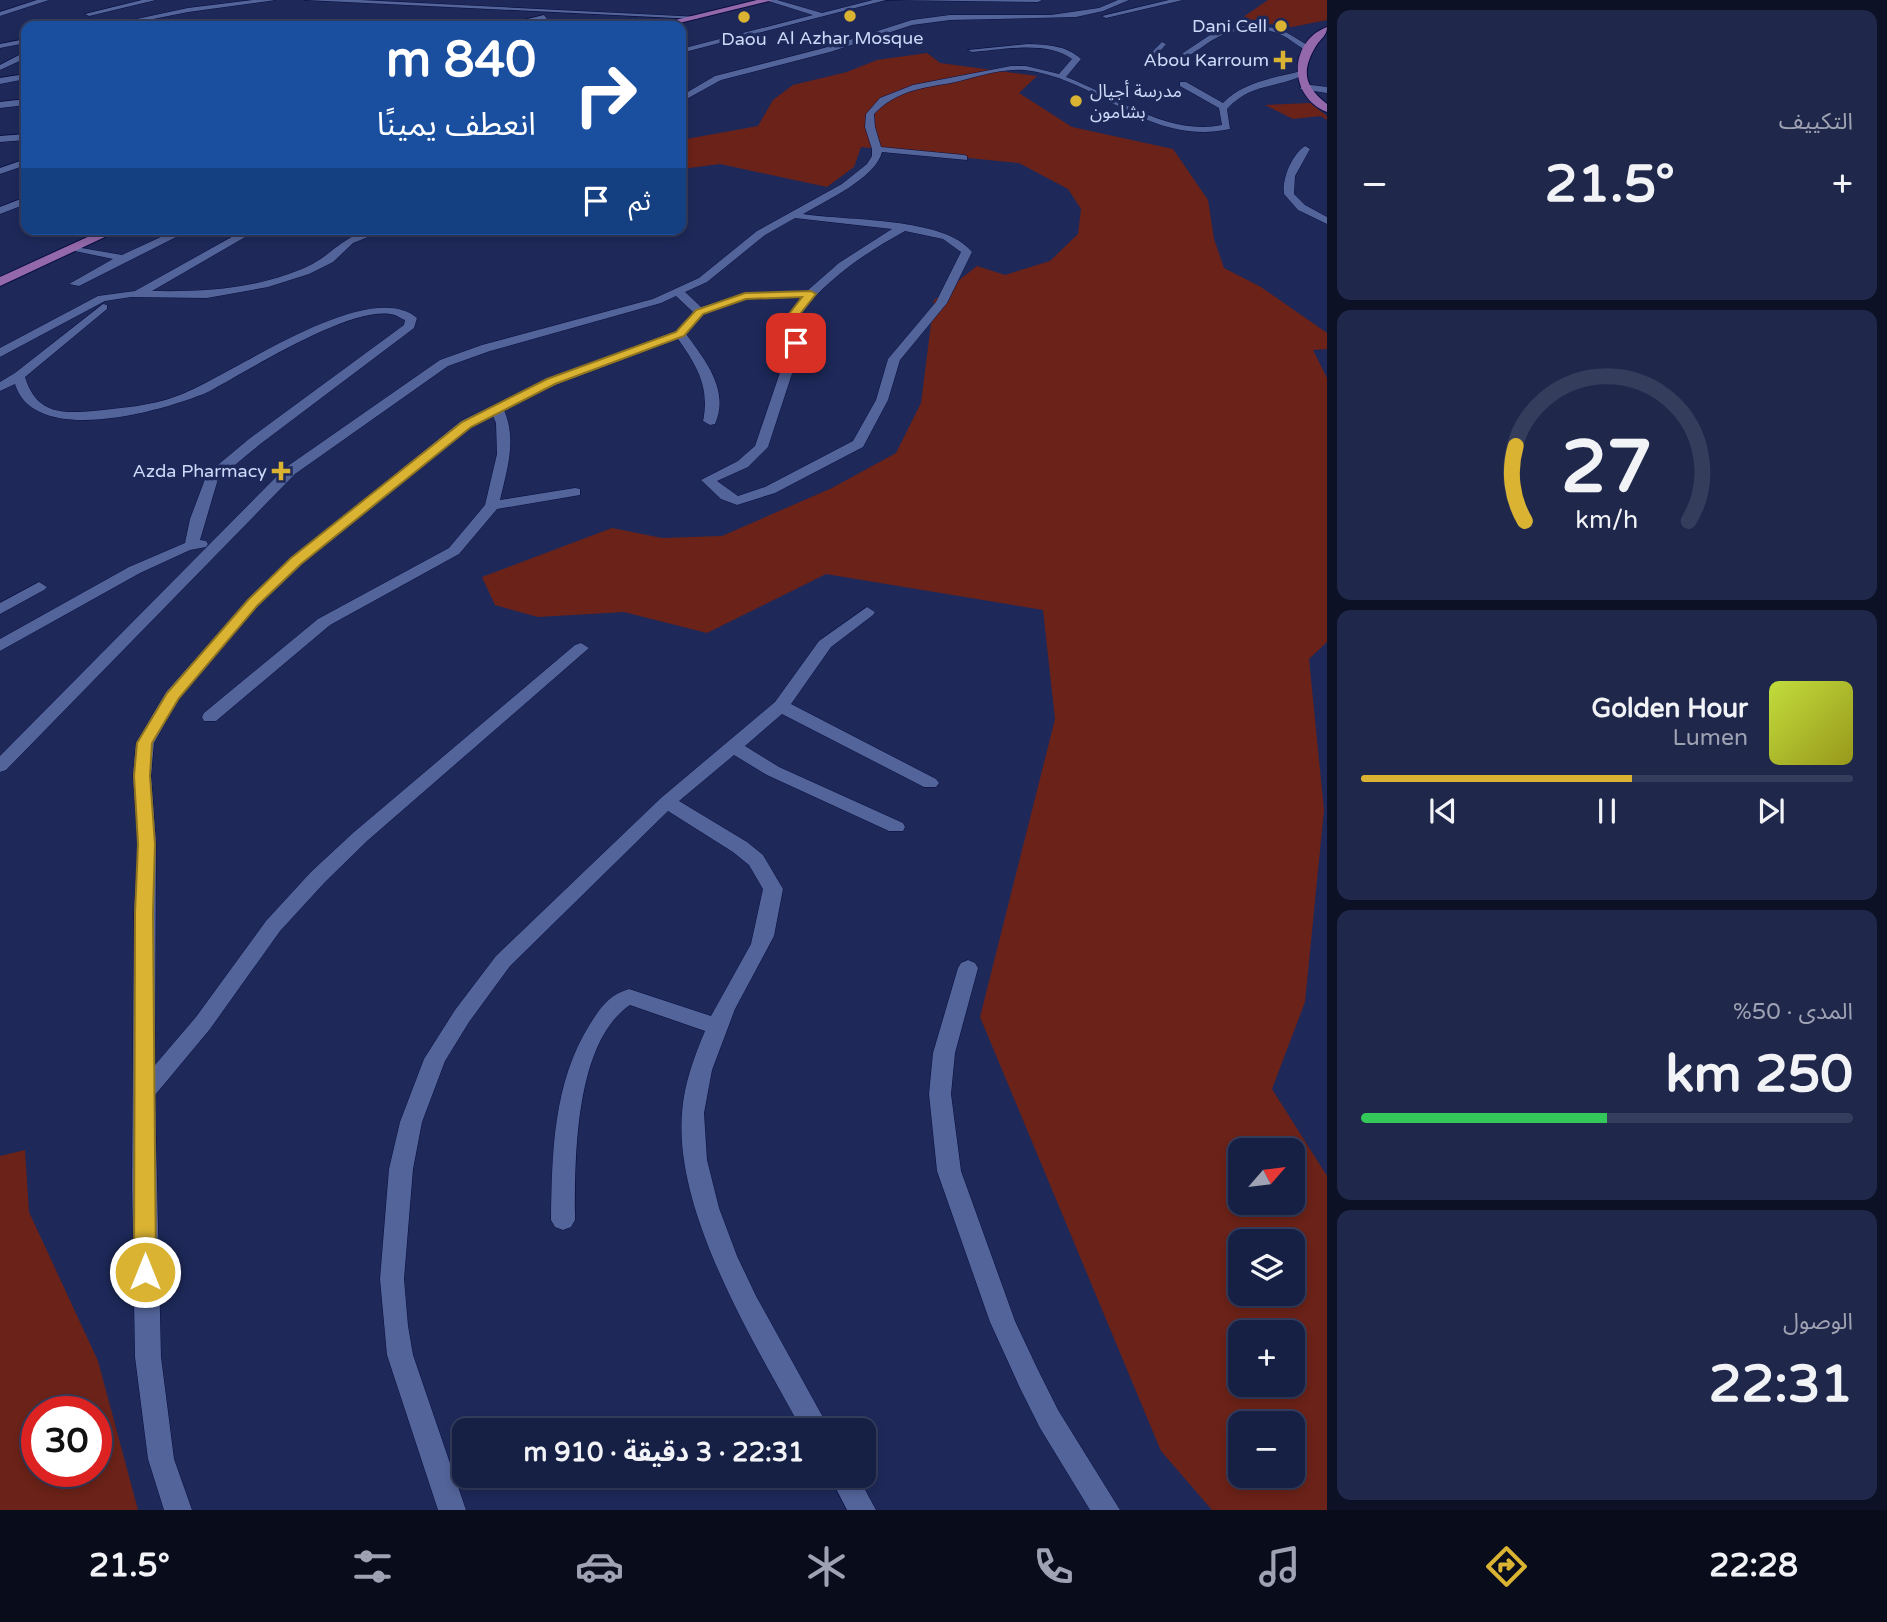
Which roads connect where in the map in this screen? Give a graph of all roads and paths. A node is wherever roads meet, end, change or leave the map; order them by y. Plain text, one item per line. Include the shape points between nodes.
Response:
1 (45, 0) edge
2 (152, 0) edge
3 (272, 0) edge
4 (309, 0) edge
5 (769, 0) edge
6 (882, 0) edge
7 (889, 0) edge
8 (1038, 0) edge
9 (1125, 0) edge
10 (1179, 0) edge
11 (608, 3) dead end
12 (827, 7) dead end
13 (840, 10) junction
14 (568, 12) junction
15 (0, 14) edge
16 (89, 15) dead end
17 (821, 15) junction
18 (1085, 15) junction
19 (696, 17) junction
20 (133, 21) edge
21 (526, 21) edge
22 (678, 21) edge
23 (1327, 30) edge
24 (21, 42) edge
25 (1162, 44) dead end
26 (0, 46) edge
27 (1310, 49) junction
28 (686, 50) edge
29 (972, 50) dead end
30 (21, 58) edge
31 (0, 68) edge
32 (1061, 77) junction
33 (21, 78) edge
34 (0, 81) edge
35 (1302, 82) junction
36 (1183, 84) dead end
37 (1327, 90) edge
38 (686, 96) edge
39 (21, 103) edge
40 (0, 105) edge
41 (1224, 107) junction
42 (1327, 109) edge
43 (21, 137) edge
44 (0, 139) edge
45 (877, 149) junction
46 (1305, 149) dead end
47 (964, 158) dead end
48 (21, 164) edge
49 (0, 171) edge
50 (21, 202) edge
51 (0, 211) edge
52 (793, 215) junction
53 (1327, 221) edge
54 (901, 228) junction
55 (103, 235) edge
56 (174, 235) edge
57 (244, 235) edge
58 (364, 235) edge
59 (74, 248) junction
60 (124, 258) junction
61 (0, 282) edge
62 (75, 284) dead end
63 (679, 293) junction
64 (134, 294) junction
65 (811, 294) junction
66 (699, 312) junction
67 (680, 334) junction
68 (0, 353) edge
69 (19, 376) junction
70 (0, 387) edge
71 (496, 408) junction
72 (710, 421) dead end
73 (575, 492) dead end
74 (492, 506) junction
75 (192, 544) junction
76 (213, 552) junction
77 (38, 587) dead end
78 (0, 609) edge
79 (867, 612) dead end
80 (0, 646) edge
81 (580, 648) dead end
82 (780, 706) junction
83 (210, 717) dead end
84 (733, 747) junction
85 (0, 766) edge
86 (930, 783) dead end
87 (667, 802) junction
88 (896, 827) dead end
89 (968, 968) dead end
90 (719, 1027) junction
91 (144, 1093) junction
92 (563, 1220) dead end
93 (810, 1418) edge
94 (849, 1488) edge
95 (178, 1510) edge
96 (452, 1510) edge
97 (862, 1510) edge
98 (1106, 1510) edge

1 - 15 street
2 - 16 street
3 - 20 street
4 - 14 street
5 - 17 street
5 - 19 main road
6 - 13 street
7 - 8 street
9 - 18 street
10 - 18 street via 1123,13
11 - 14 street
12 - 13 street
13 - 17 street
14 - 19 street
14 - 21 street
17 - 28 street
18 - 38 street via 912,22 719,78
19 - 22 main road
23 - 27 main road
24 - 26 street
25 - 27 street via 1154,57 1179,58 1218,33 1261,28 1280,31
27 - 35 main road
29 - 32 street via 1065,51 1077,59
30 - 31 street
32 - 41 street via 1155,120 1192,129 1227,127
32 - 45 street via 1008,68 898,92 870,114
33 - 34 street
35 - 37 street
35 - 41 street via 1265,83 1239,93
35 - 42 main road
36 - 41 street
39 - 40 street
43 - 44 street
45 - 47 street
45 - 52 street via 870,166 854,179
46 - 53 street via 1288,176 1289,196 1294,205
48 - 49 street
50 - 51 street
52 - 54 street
52 - 63 street via 761,233 703,281
54 - 65 street via 856,255
54 - 65 street via 948,237 967,252 941,303 894,359 868,428 858,444 842,454 737,501 708,480 743,464 761,447 796,343 794,314
55 - 59 main road
56 - 60 street
57 - 64 street
58 - 64 street via 349,241 329,261 264,285 207,295
59 - 60 street
59 - 61 main road
60 - 62 street
63 - 66 street
63 - 76 street via 444,363 290,471
64 - 68 street via 102,298
64 - 69 street via 102,307
65 - 66 street via 745,296
66 - 67 street
67 - 71 street via 551,382
67 - 72 street via 713,384
69 - 70 street
69 - 75 street via 22,395 36,408 65,417 140,410 184,398 342,318 386,310 403,311 411,318 410,326 212,477
71 - 74 street via 503,424 504,454
71 - 91 street via 466,424 296,561 172,696 149,734 142,776 146,844
73 - 74 street
74 - 83 street via 454,551 324,622
75 - 76 street via 200,543
75 - 80 street via 92,593
76 - 85 street
77 - 78 street
79 - 82 street via 825,644
81 - 91 street via 318,877 273,926 203,1023
82 - 84 street
82 - 86 street
84 - 87 street
84 - 88 street via 773,771
87 - 90 street via 756,860 773,889 764,937
87 - 96 street via 503,961 435,1059 411,1122 393,1243 395,1326 415,1404
89 - 98 street via 944,1053 940,1094 949,1171 1003,1322 1049,1419
90 - 92 street via 629,997 618,1001 584,1051 572,1096
90 - 93 street via 693,1107 703,1193 744,1297
91 - 95 street via 148,1357 161,1459
94 - 97 street

